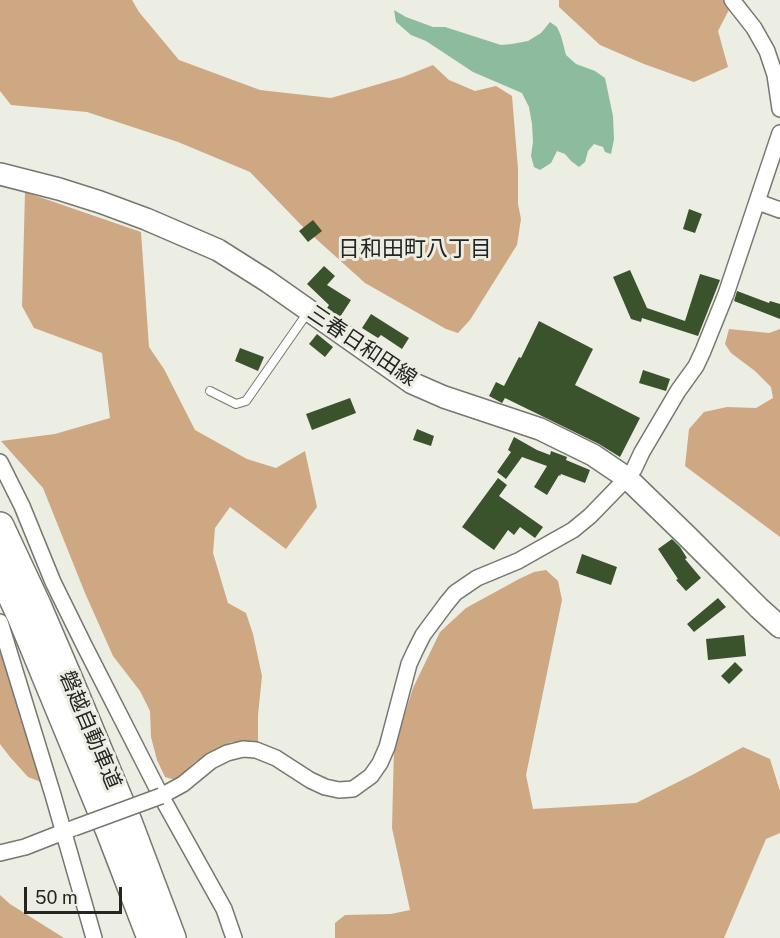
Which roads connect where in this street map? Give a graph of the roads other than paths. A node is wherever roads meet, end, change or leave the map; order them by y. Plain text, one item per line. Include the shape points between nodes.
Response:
1 (732, 0) edge
2 (780, 109) edge
3 (780, 133) edge
4 (0, 174) edge
5 (758, 202) junction
6 (780, 210) edge
7 (309, 311) junction
8 (210, 392) dead end
9 (0, 462) edge
10 (627, 478) junction
11 (0, 525) edge
12 (0, 571) edge
13 (0, 622) edge
14 (780, 627) edge
15 (161, 796) junction
16 (68, 830) junction
17 (0, 853) edge
18 (94, 938) edge
19 (151, 938) edge
20 (172, 938) edge
21 (234, 938) edge

1 - 2 street via 767,51
3 - 5 street
4 - 7 main road, 三春日和田線 via 100,202 218,250
5 - 6 street
5 - 10 street via 696,366
7 - 8 lane via 246,401 236,404
7 - 10 main road, 三春日和田線 via 412,383 540,429 593,455
9 - 15 street via 53,582
10 - 14 main road, 三春日和田線
10 - 15 street via 573,530 455,593 423,634 409,664 387,747 365,782 353,789 325,787 276,758 243,749 212,761
11 - 20 highway, 磐越自動車道 via 127,819
12 - 19 highway, 磐越自動車道 via 105,818
13 - 16 street
15 - 16 street, bridge
15 - 21 street via 224,909
16 - 17 street
16 - 18 street

